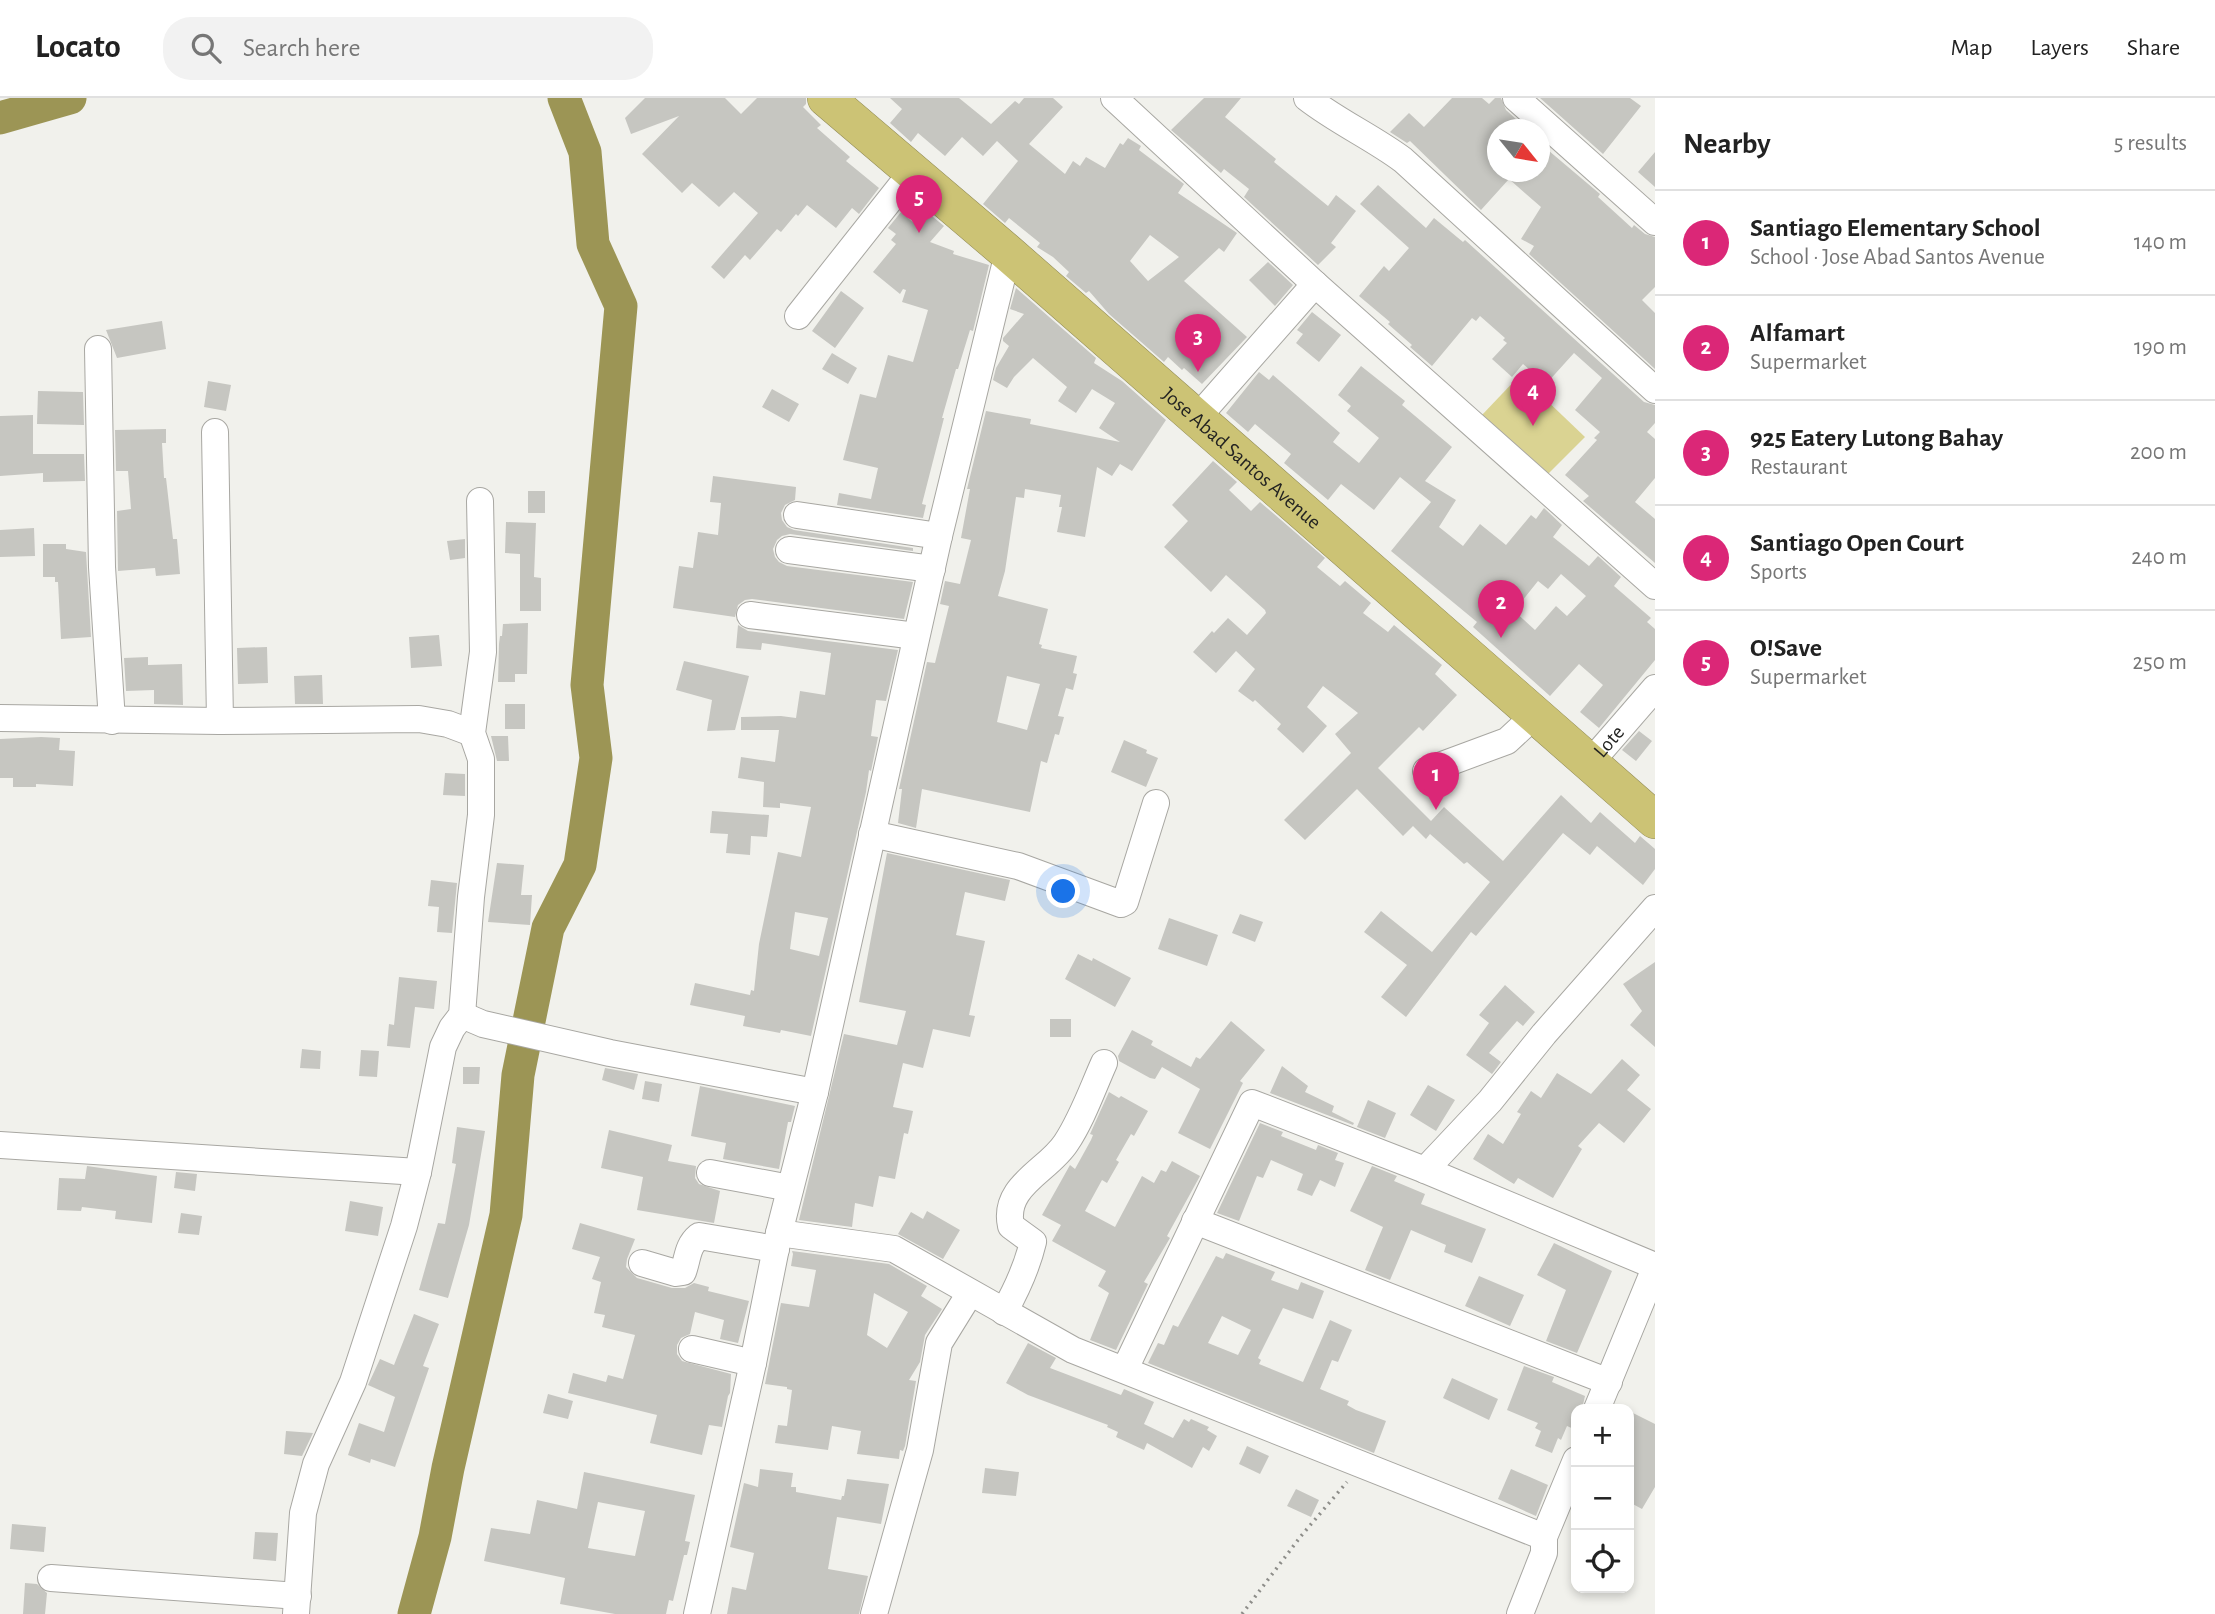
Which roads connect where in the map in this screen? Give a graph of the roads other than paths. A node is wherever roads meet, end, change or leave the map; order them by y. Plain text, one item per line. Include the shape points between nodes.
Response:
1 (826, 98) edge
2 (1114, 98) edge
3 (1307, 98) edge
4 (1516, 98) edge
5 (912, 172) junction
6 (1655, 222) edge
7 (1008, 253) junction
8 (1315, 284) junction
9 (798, 316) dead end
10 (98, 349) dead end
11 (1655, 390) edge
12 (1196, 419) junction
13 (215, 432) dead end
14 (480, 502) dead end
15 (797, 515) dead end
16 (939, 536) junction
17 (789, 550) dead end
18 (932, 569) junction
19 (1655, 586) edge
20 (750, 615) dead end
21 (916, 636) junction
22 (1655, 688) edge
23 (1534, 716) junction
24 (0, 718) edge
25 (112, 721) junction
26 (220, 721) junction
27 (472, 733) junction
28 (1589, 764) junction
29 (1426, 771) dead end
30 (1156, 803) dead end
31 (1655, 820) edge
32 (872, 834) junction
33 (1655, 908) edge
34 (462, 1015) junction
35 (1104, 1063) dead end
36 (814, 1092) junction
37 (0, 1145) edge
38 (1425, 1170) junction
39 (418, 1172) junction
40 (710, 1173) dead end
41 (790, 1188) junction
42 (1195, 1221) junction
43 (778, 1241) junction
44 (642, 1264) dead end
45 (1655, 1267) edge
46 (970, 1293) junction
47 (1004, 1311) junction
48 (692, 1349) dead end
49 (753, 1363) junction
50 (1125, 1369) junction
51 (1609, 1382) junction
52 (1600, 1404) edge
53 (1573, 1467) edge
54 (1544, 1537) junction
55 (51, 1578) dead end
56 (297, 1605) edge
57 (697, 1614) edge
58 (874, 1614) edge
59 (1520, 1614) edge

1 - 5 highway, Jose Abad Santos Avenue
2 - 8 street
3 - 11 street via 1403,160
4 - 6 street
5 - 7 highway, Jose Abad Santos Avenue
5 - 9 street
7 - 12 highway, Jose Abad Santos Avenue
7 - 16 street
8 - 12 street
8 - 19 street
10 - 25 street via 102,553
12 - 23 highway, Jose Abad Santos Avenue
13 - 26 street
14 - 27 street via 483,652
15 - 16 street
16 - 18 street
17 - 18 street
18 - 21 street
20 - 21 street
21 - 32 street
22 - 28 street, Lote
23 - 28 highway, Jose Abad Santos Avenue
23 - 29 street via 1507,741
24 - 25 street
25 - 26 street
26 - 27 street via 419,719
27 - 34 street via 481,759 481,803
28 - 31 highway, Jose Abad Santos Avenue
30 - 32 street via 1121,904 984,856
32 - 36 street
33 - 38 street
34 - 36 street via 556,1041
34 - 39 street via 443,1047
35 - 47 street via 1065,1145 1021,1186 1011,1205 1011,1226 1032,1242 1016,1292
36 - 41 street
37 - 39 street
38 - 42 street via 1252,1102
38 - 45 street
39 - 56 street via 354,1382 316,1464 303,1513
40 - 41 street
41 - 43 street
42 - 50 street
42 - 51 street
43 - 44 street via 699,1236 688,1249 683,1272
43 - 46 street via 894,1249
43 - 49 street
45 - 51 street
46 - 47 street
46 - 58 street via 939,1343 920,1450
47 - 50 street via 1073,1350
48 - 49 street
49 - 57 street
50 - 54 street
51 - 52 street
53 - 54 street
54 - 59 street via 1544,1553
55 - 56 street

